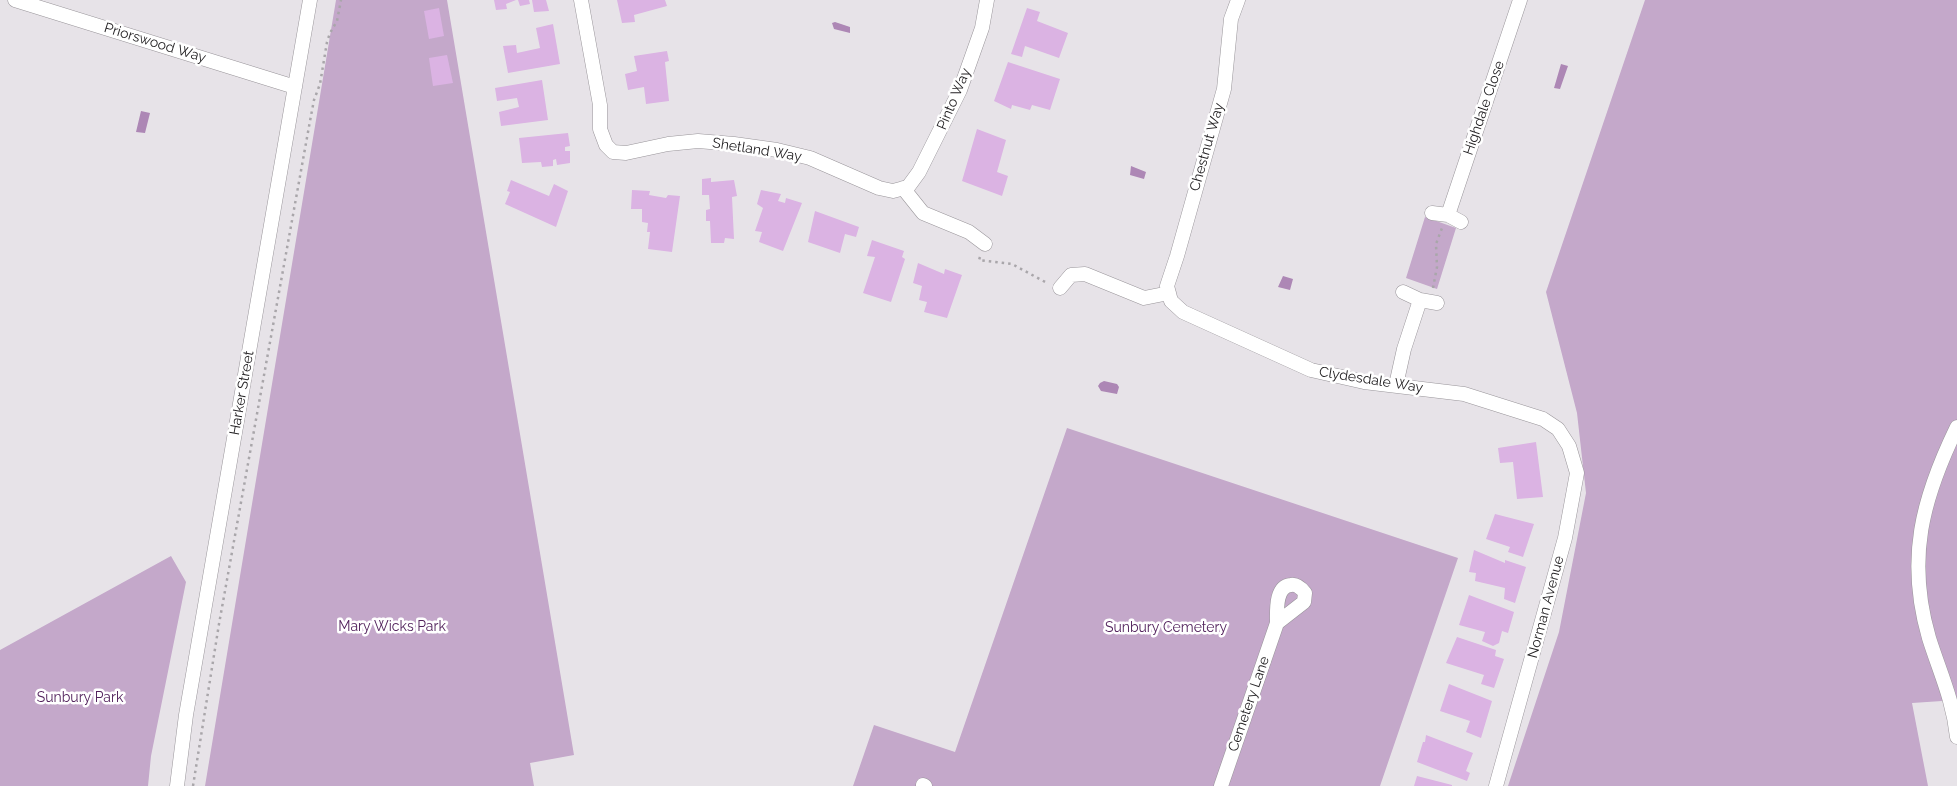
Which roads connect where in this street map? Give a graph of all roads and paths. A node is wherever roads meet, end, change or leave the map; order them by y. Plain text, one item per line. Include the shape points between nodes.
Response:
1 (14, 0) edge
2 (310, 0) edge
3 (341, 0) edge
4 (581, 0) edge
5 (987, 0) edge
6 (1238, 0) edge
7 (1520, 0) edge
8 (295, 87) junction
9 (903, 188) junction
10 (1432, 213) dead end
11 (1448, 215) junction
12 (1461, 222) dead end
13 (986, 244) joint
14 (1060, 288) joint
15 (1403, 292) dead end
16 (1169, 293) junction
17 (1430, 299) junction
18 (1396, 385) junction
19 (1957, 428) edge
20 (1558, 429) joint
21 (1277, 623) dead end
22 (1957, 737) edge
23 (177, 786) edge
24 (193, 786) edge
25 (1221, 786) edge
26 (1496, 786) edge

1 - 8 street, Priorswood Way
2 - 8 street, Harker Street
3 - 24 path via 337,21 327,42 311,114 222,605
4 - 9 street, Shetland Way via 600,105 600,129 606,145 613,152 626,154 698,141 734,144 810,158 879,188 893,191
5 - 9 street, Pinto Way via 982,28 960,90 919,172 908,187
6 - 16 street, Chestnut Way via 1231,19 1224,89 1167,286
7 - 11 street, Highdale Close
8 - 23 street, Harker Street
9 - 13 street via 923,213 969,232
10 - 11 street
11 - 12 street
11 - 17 path via 1436,244 1437,267
13 - 14 path via 978,260 1012,264
14 - 16 street via 1071,275 1084,274 1144,298
15 - 17 street
16 - 18 street, Clydesdale Way via 1171,301 1183,312 1311,370 1364,382
17 - 18 street via 1404,348
18 - 20 street, Clydesdale Way via 1464,394 1543,419
19 - 22 street via 1939,467 1924,514 1918,569 1927,628 1952,701
20 - 26 street, Norman Avenue via 1569,446 1577,473 1573,501
21 - 25 street, Cemetery Lane

